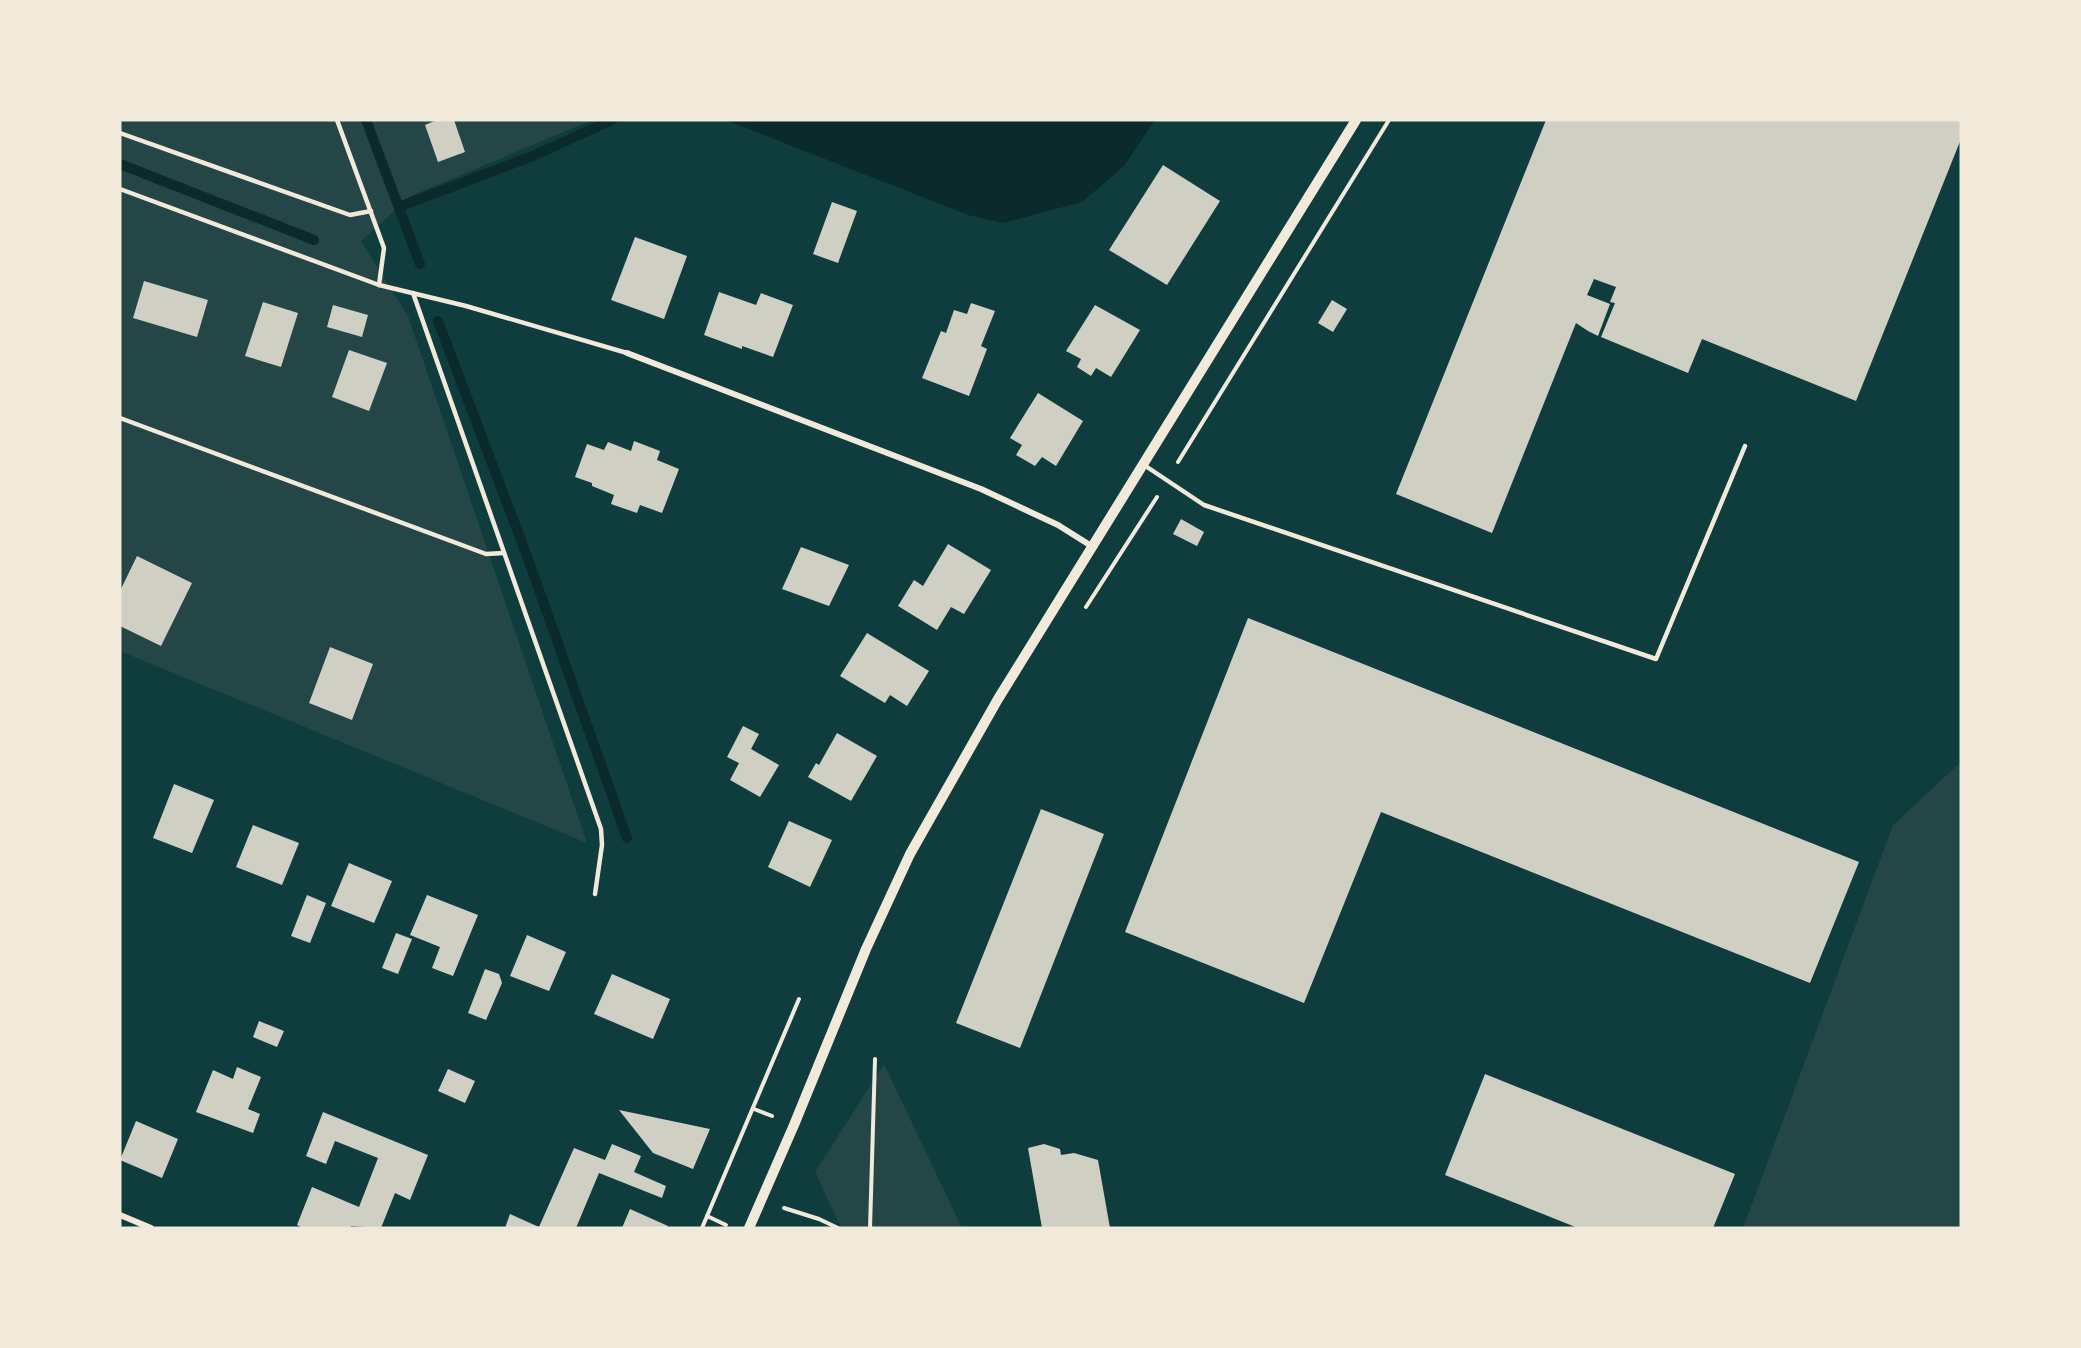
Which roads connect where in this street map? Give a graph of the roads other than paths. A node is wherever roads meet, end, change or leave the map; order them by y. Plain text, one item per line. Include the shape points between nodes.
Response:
1 (337, 120) edge
2 (1356, 120) edge
3 (120, 133) edge
4 (120, 189) edge
5 (371, 211) junction
6 (379, 285) junction
7 (413, 293) junction
8 (627, 353) joint
9 (120, 418) edge
10 (1745, 446) dead end
11 (1144, 465) junction
12 (1093, 547) junction
13 (504, 553) junction
14 (595, 894) dead end
15 (120, 1215) edge
16 (151, 1228) edge
17 (749, 1228) edge

1 - 5 lane
2 - 11 street
3 - 5 lane via 350,215
4 - 6 lane
5 - 6 lane via 384,248
6 - 7 lane
7 - 8 lane
7 - 13 lane
8 - 12 street via 981,489 1058,525
9 - 13 lane via 486,554
10 - 11 lane via 1656,659 1204,505
11 - 12 street
12 - 17 street via 998,699 910,854
13 - 14 lane via 601,829
15 - 16 street

